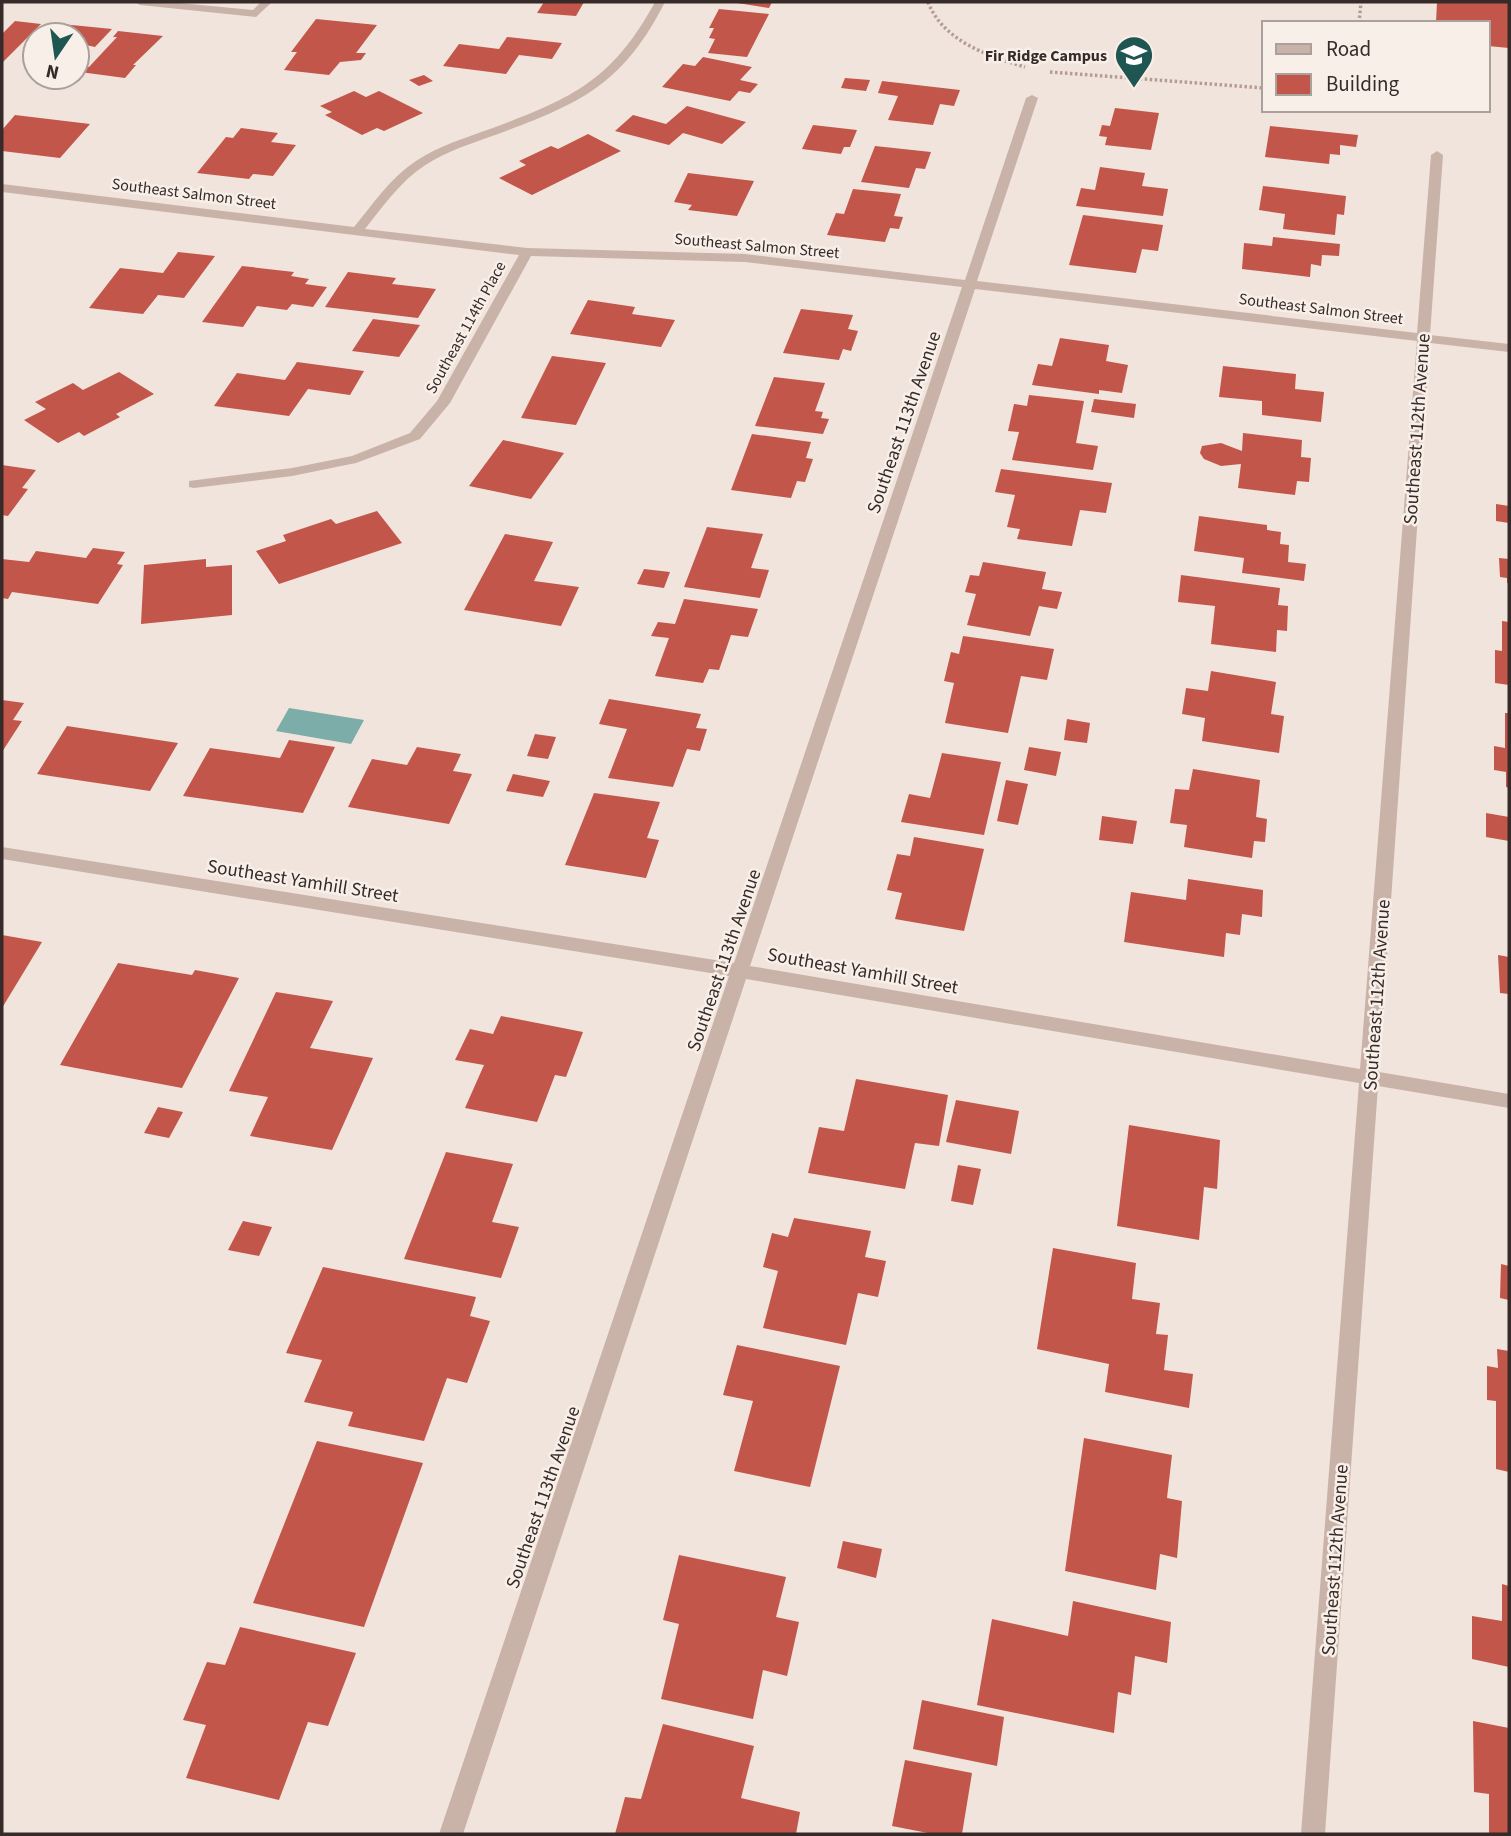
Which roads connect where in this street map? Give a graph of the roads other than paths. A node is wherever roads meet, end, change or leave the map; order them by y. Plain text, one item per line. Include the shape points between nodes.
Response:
1 (140, 2) edge
2 (267, 2) edge
3 (660, 2) edge
4 (1032, 99) dead end
5 (1437, 155) dead end
6 (2, 188) edge
7 (357, 231) junction
8 (527, 252) junction
9 (972, 284) junction
10 (1422, 337) junction
11 (1509, 348) edge
12 (194, 484) dead end
13 (2, 853) edge
14 (741, 971) junction
15 (1371, 1076) junction
16 (1509, 1101) edge
17 (451, 1834) edge
18 (1313, 1834) edge

1 - 2 street via 256,14
3 - 7 street via 634,48 609,74 536,116 446,149 417,165 394,185
4 - 9 street, Southeast 113th Avenue
5 - 10 street, Southeast 112th Avenue
6 - 7 street, Southeast Salmon Street
7 - 8 street, Southeast Salmon Street
8 - 9 street, Southeast Salmon Street via 745,258
8 - 12 street, Southeast 114th Place via 443,403 415,436 356,459
9 - 10 street, Southeast Salmon Street
9 - 14 street, Southeast 113th Avenue
10 - 11 street, Southeast Salmon Street
10 - 15 street, Southeast 112th Avenue
13 - 14 street, Southeast Yamhill Street
14 - 15 street, Southeast Yamhill Street
14 - 17 street, Southeast 113th Avenue
15 - 16 street, Southeast Yamhill Street
15 - 18 street, Southeast 112th Avenue

